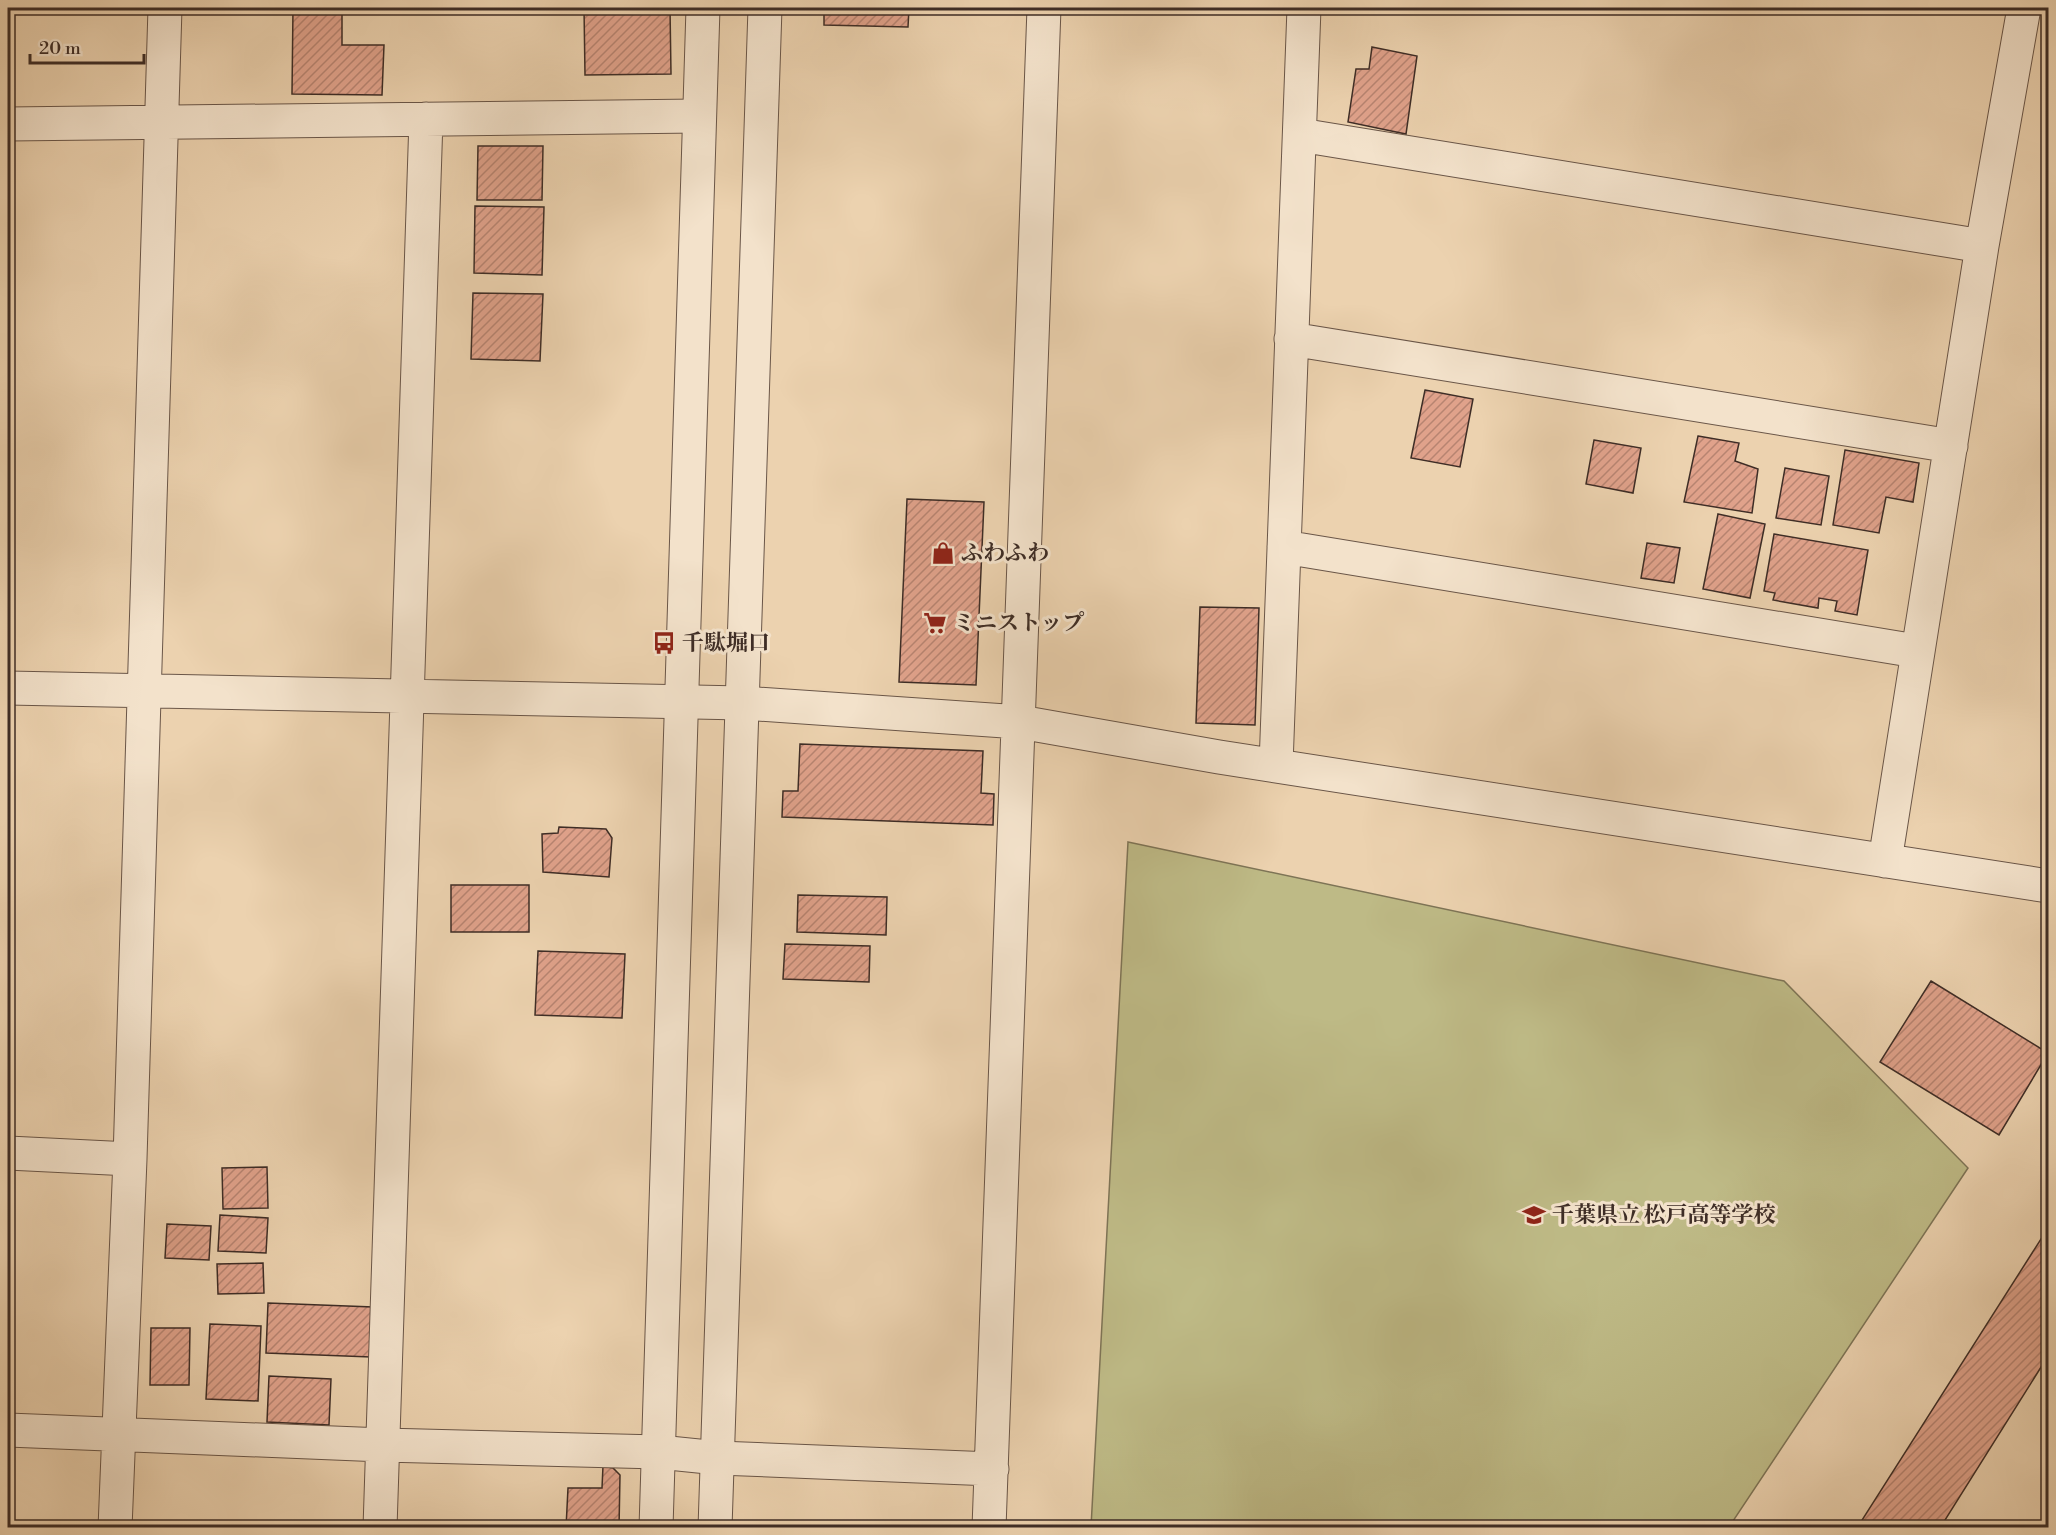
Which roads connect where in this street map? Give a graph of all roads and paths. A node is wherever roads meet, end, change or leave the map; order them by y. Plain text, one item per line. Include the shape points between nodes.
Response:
1 (165, 8) edge
2 (703, 8) edge
3 (765, 8) edge
4 (1044, 8) edge
5 (1304, 8) edge
6 (2024, 8) edge
7 (699, 116) junction
8 (426, 119) junction
9 (160, 121) junction
10 (8, 124) edge
11 (1300, 135) junction
12 (1982, 246) junction
13 (1291, 339) junction
14 (1951, 446) junction
15 (1284, 547) junction
16 (1916, 651) junction
17 (8, 688) edge
18 (144, 690) junction
19 (407, 696) junction
20 (681, 701) junction
21 (743, 703) junction
22 (1020, 722) junction
23 (1276, 765) junction
24 (1885, 861) junction
25 (2049, 886) edge
26 (8, 1153) edge
27 (130, 1159) junction
28 (8, 1431) edge
29 (119, 1433) junction
30 (383, 1444) junction
31 (659, 1452) junction
32 (718, 1458) junction
33 (992, 1469) junction
34 (115, 1527) edge
35 (380, 1527) edge
36 (656, 1527) edge
37 (715, 1527) edge
38 (989, 1527) edge

1 - 9 street
2 - 7 street
3 - 21 street
4 - 22 street
5 - 11 street
6 - 12 street
7 - 8 street
7 - 20 street
8 - 9 street
8 - 19 street
9 - 10 street
9 - 18 street
11 - 12 street
11 - 13 street
12 - 14 street
13 - 14 street
13 - 15 street
14 - 16 street
15 - 16 street
15 - 23 street
16 - 24 street
17 - 18 street
18 - 19 street
18 - 27 street
19 - 20 street
19 - 30 street
20 - 21 street
20 - 31 street
21 - 22 street
21 - 32 street
22 - 23 street
22 - 33 street
23 - 24 street
24 - 25 street
26 - 27 street
27 - 29 street
28 - 29 street
29 - 30 street
29 - 34 street
30 - 31 street
30 - 35 street
31 - 32 street
31 - 36 street
32 - 33 street
32 - 37 street
33 - 38 street

